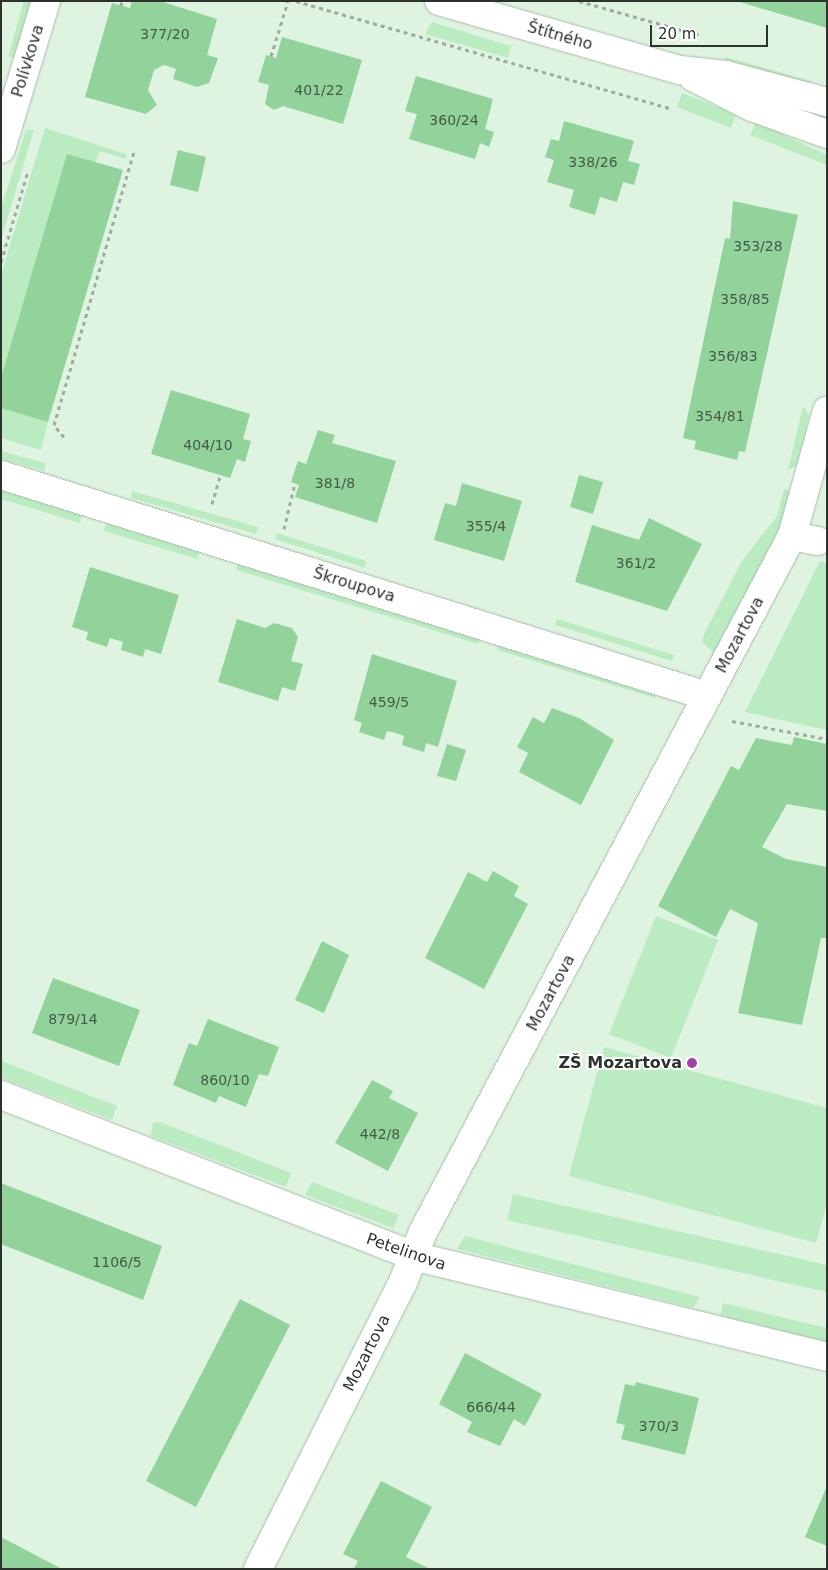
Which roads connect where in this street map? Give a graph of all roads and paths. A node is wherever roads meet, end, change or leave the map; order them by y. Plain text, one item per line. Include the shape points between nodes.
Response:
1 (46, 1) edge
2 (288, 1) edge
3 (296, 1) edge
4 (439, 1) edge
5 (272, 56) dead end
6 (680, 70) junction
7 (827, 102) edge
8 (672, 110) dead end
9 (827, 134) edge
10 (1, 149) edge
11 (134, 151) dead end
12 (110, 211) dead end
13 (117, 213) junction
14 (86, 293) dead end
15 (93, 294) junction
16 (61, 378) dead end
17 (68, 379) junction
18 (827, 411) edge
19 (64, 437) dead end
20 (1, 475) edge
21 (220, 476) dead end
22 (295, 483) dead end
23 (212, 503) dead end
24 (285, 524) dead end
25 (707, 696) junction
26 (729, 720) dead end
27 (827, 739) edge
28 (1, 1095) edge
29 (414, 1256) junction
30 (827, 1357) edge
31 (258, 1569) edge

1 - 10 street, Polívkova
2 - 5 path
3 - 8 path
4 - 6 street, Štítného
6 - 7 street, Štítného via 726,75
6 - 9 street, Štítného via 752,107
11 - 13 path
12 - 13 path
13 - 15 path
14 - 15 path
15 - 17 path
16 - 17 path
17 - 19 path via 54,425
18 - 25 street, Mozartova via 805,539
20 - 25 street, Škroupova
21 - 23 path
22 - 24 path
25 - 29 street, Mozartova
26 - 27 path
28 - 29 street, Petelinova
29 - 30 street, Petelinova
29 - 31 street, Mozartova

